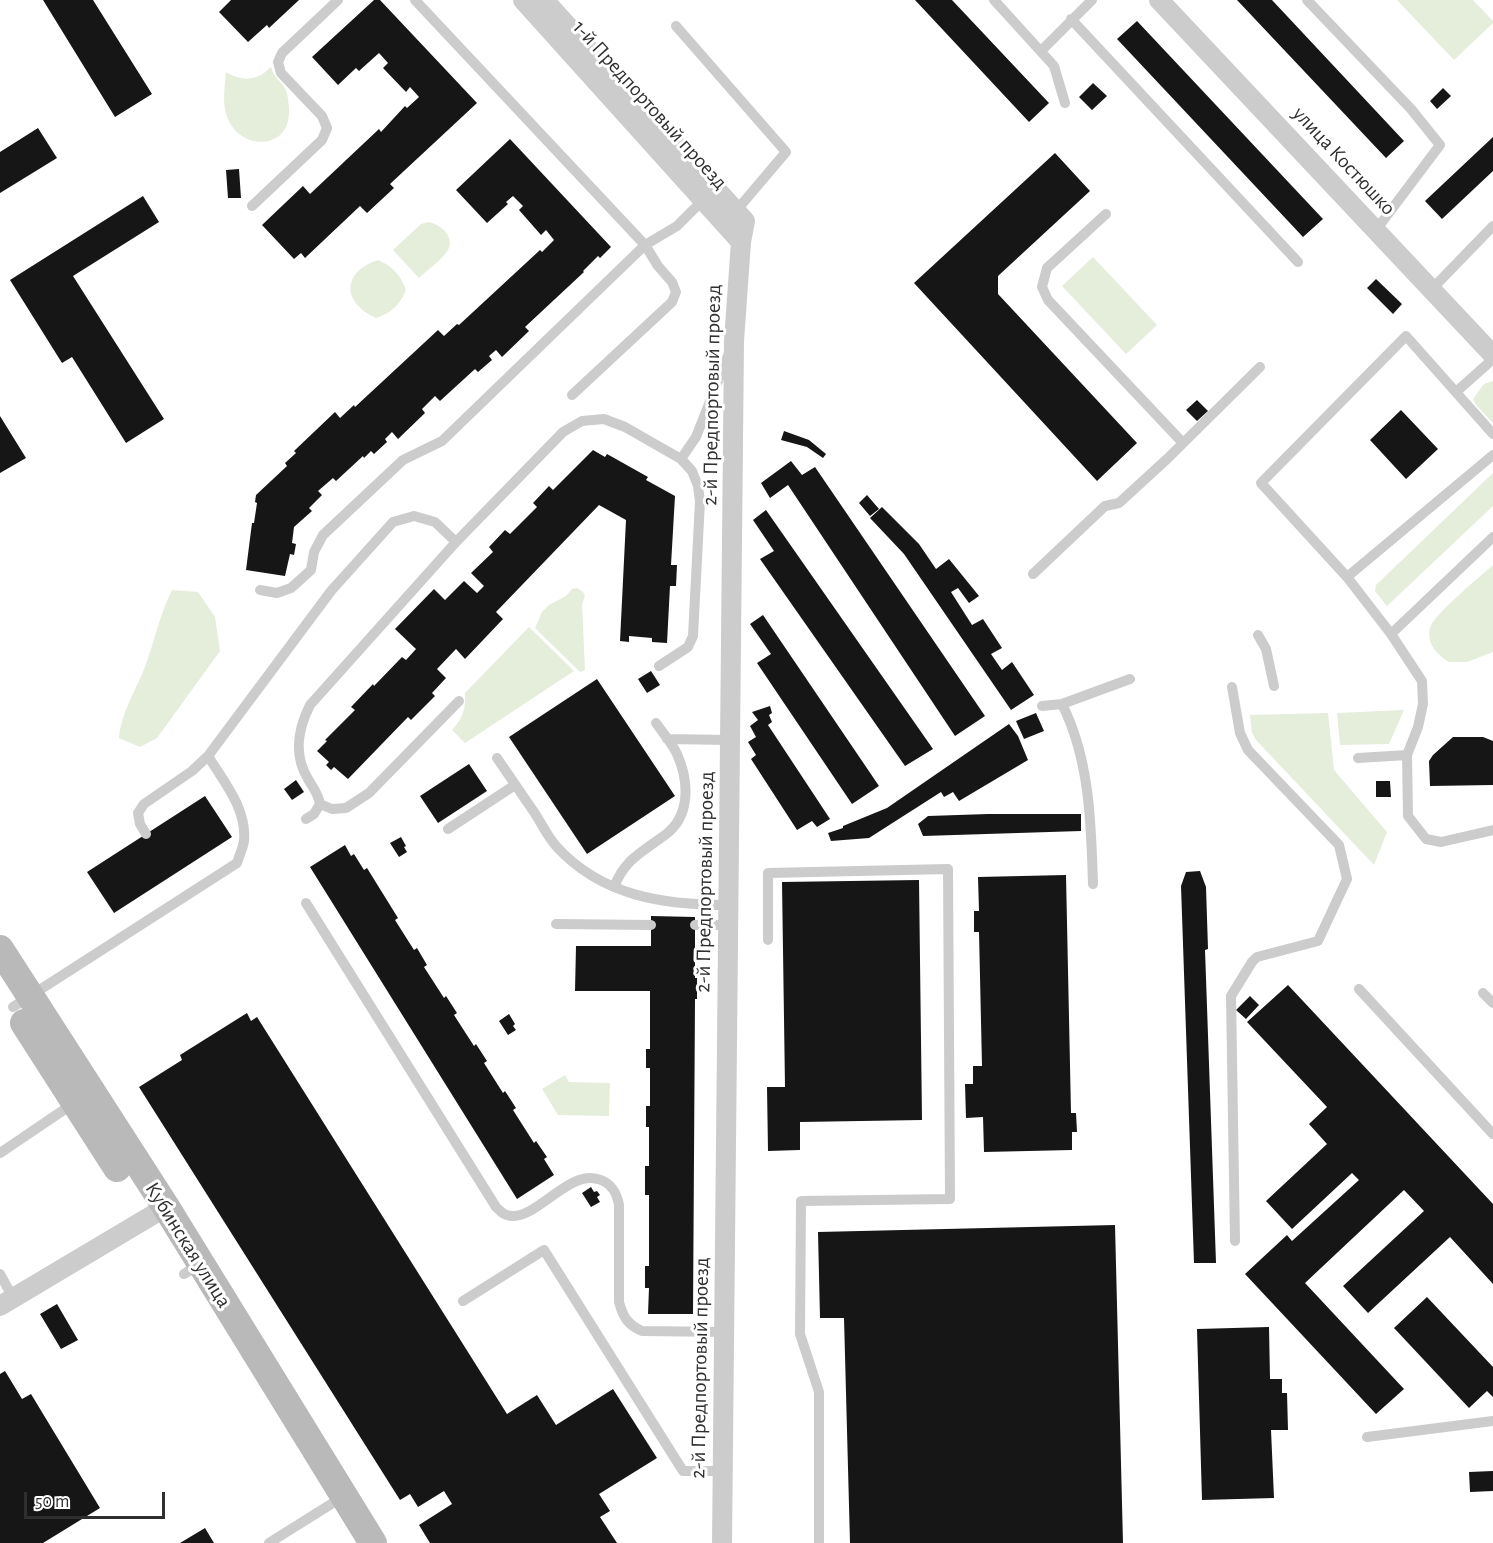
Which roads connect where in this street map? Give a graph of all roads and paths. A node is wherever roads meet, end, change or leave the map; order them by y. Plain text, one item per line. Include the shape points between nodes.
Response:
1 (338, 0) edge
2 (415, 0) edge
3 (522, 0) edge
4 (544, 0) edge
5 (994, 0) edge
6 (1092, 0) edge
7 (1159, 0) edge
8 (1307, 0) edge
9 (1071, 19) junction
10 (676, 26) dead end
11 (1041, 51) junction
12 (1065, 103) dead end
13 (703, 200) junction
14 (252, 206) dead end
15 (1106, 214) dead end
16 (741, 216) junction
17 (1493, 226) edge
18 (1376, 230) junction
19 (741, 242) junction
20 (645, 245) junction
21 (1298, 262) dead end
22 (1431, 290) junction
23 (734, 340) junction
24 (1493, 357) edge
25 (1260, 367) dead end
26 (1456, 392) junction
27 (572, 395) dead end
28 (1493, 434) edge
29 (1183, 443) junction
30 (1493, 455) edge
31 (681, 459) junction
32 (1493, 537) edge
33 (456, 542) junction
34 (1033, 574) dead end
35 (1347, 577) junction
36 (260, 590) dead end
37 (1391, 634) junction
38 (1258, 635) dead end
39 (659, 666) dead end
40 (1130, 679) dead end
41 (1274, 686) dead end
42 (1232, 687) dead end
43 (459, 701) dead end
44 (1062, 704) junction
45 (1042, 706) dead end
46 (656, 723) dead end
47 (667, 739) junction
48 (731, 740) junction
49 (208, 756) junction
50 (1407, 756) junction
51 (497, 758) dead end
52 (1358, 758) dead end
53 (515, 784) junction
54 (320, 804) junction
55 (306, 819) dead end
56 (448, 829) dead end
57 (1493, 830) edge
58 (146, 834) dead end
59 (1093, 884) dead end
60 (614, 887) junction
61 (306, 903) dead end
62 (729, 905) junction
63 (556, 924) dead end
64 (651, 925) dead end
65 (695, 925) dead end
66 (729, 925) junction
67 (768, 940) dead end
68 (0, 949) edge
69 (1359, 990) dead end
70 (1484, 993) dead end
71 (14, 996) edge
72 (1493, 1003) edge
73 (83, 1097) junction
74 (1493, 1134) edge
75 (0, 1153) edge
76 (157, 1212) junction
77 (1235, 1241) dead end
78 (0, 1274) edge
79 (463, 1301) dead end
80 (6, 1302) edge
81 (725, 1332) junction
82 (1493, 1421) edge
83 (1367, 1437) dead end
84 (723, 1471) junction
85 (336, 1502) junction
86 (270, 1543) edge
87 (350, 1543) edge
88 (373, 1543) edge
89 (722, 1543) edge
90 (819, 1543) edge

1 - 14 lane via 282,53 278,62 281,73 322,116 327,128 322,140
2 - 20 lane
3 - 13 street, 1-й Предпортовый проезд
4 - 16 street, 1-й Предпортовый проезд
5 - 11 lane
6 - 9 lane
7 - 18 street, улица Костюшко
8 - 18 lane via 1440,145
9 - 11 lane
9 - 21 lane
10 - 16 lane via 786,152
11 - 12 lane via 1054,66
13 - 19 street, 1-й Предпортовый проезд
13 - 20 lane via 677,226
15 - 29 lane via 1047,268 1041,286 1048,300
16 - 19 street, 2-й Предпортовый проезд
17 - 22 lane
18 - 22 street, улица Костюшко
19 - 23 street, 2-й Предпортовый проезд
20 - 27 lane via 672,282 676,292 672,302
20 - 36 lane via 442,441 403,460 323,535 311,570 291,588 277,593
22 - 24 street, улица Костюшко
23 - 31 lane via 696,436
23 - 48 street, 2-й Предпортовый проезд
24 - 26 lane
25 - 29 lane
26 - 28 lane
26 - 35 lane via 1406,336 1261,483
29 - 34 lane via 1119,502 1105,506
30 - 35 lane
31 - 33 lane via 625,427 604,419 582,421 563,432
31 - 39 lane via 692,471 700,501 693,636 688,647
32 - 37 lane
33 - 49 lane via 435,522 414,516 393,522 330,591
33 - 54 lane via 310,705 298,740 306,777
35 - 37 lane
37 - 50 lane via 1422,681 1423,704
38 - 41 lane via 1266,649
40 - 44 lane
42 - 77 lane via 1240,733 1248,750 1339,844 1347,879 1318,941 1257,957 1231,996
43 - 54 lane via 369,793 346,808 332,810
44 - 45 lane
44 - 59 lane via 1084,772 1090,807
46 - 47 lane
47 - 48 lane
47 - 60 lane via 683,774 687,794 684,810 668,833 629,860
48 - 62 street, 2-й Предпортовый проезд
49 - 58 lane via 144,804 138,813
49 - 71 lane via 243,819 244,841 237,863
50 - 52 lane
50 - 57 lane via 1408,816 1426,838 1441,842
51 - 53 lane
53 - 56 lane
53 - 60 lane via 555,845 599,882
54 - 55 lane
60 - 62 lane via 658,900
61 - 81 lane via 496,1207 513,1217 586,1178 609,1184 620,1205 619,1302 630,1326 642,1331
62 - 66 street, 2-й Предпортовый проезд
63 - 64 lane
65 - 66 lane
66 - 81 street, 2-й Предпортовый проезд
67 - 90 lane via 768,873 948,869 950,1199 801,1201 800,1334 819,1392
68 - 71 main road, Кубинская улица
69 - 74 lane
70 - 72 lane
71 - 73 main road, Кубинская улица
73 - 75 lane
73 - 76 main road, Кубинская улица
76 - 80 street
76 - 85 main road, Кубинская улица
78 - 80 lane
79 - 84 lane via 544,1250 683,1471
81 - 84 street, 2-й Предпортовый проезд
82 - 83 lane
84 - 89 street, 2-й Предпортовый проезд
85 - 86 lane
85 - 87 main road, Кубинская улица
85 - 88 main road, Кубинская улица

